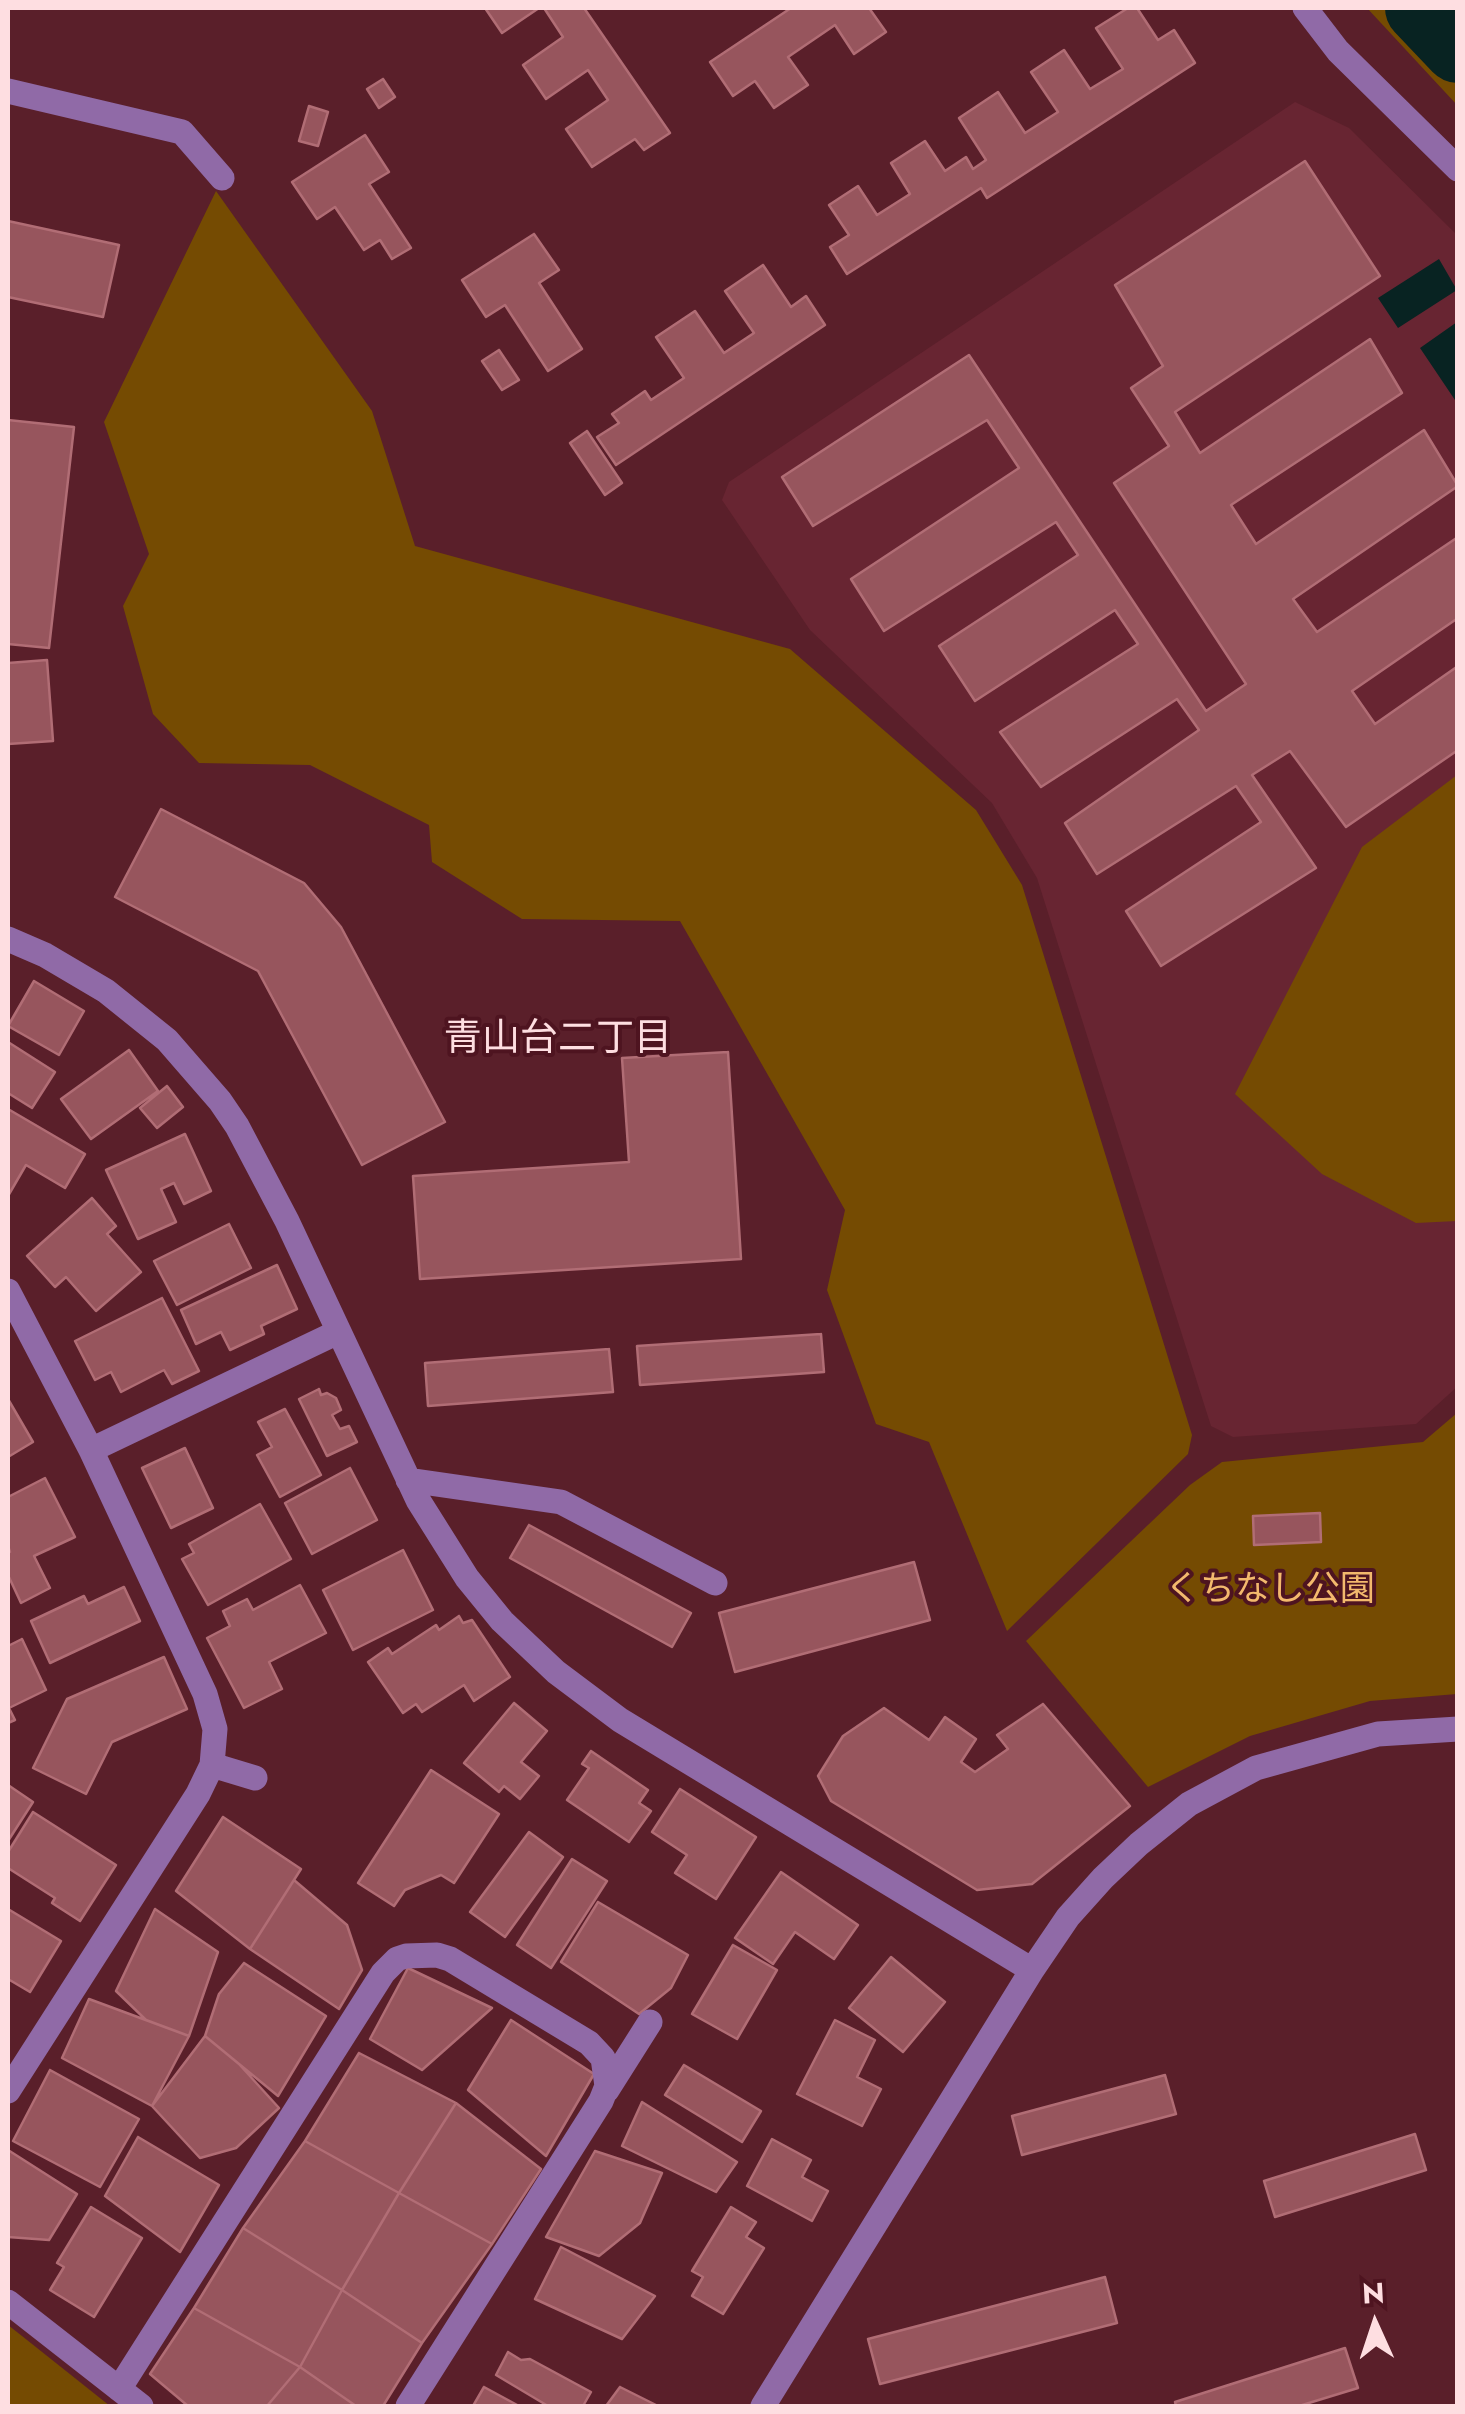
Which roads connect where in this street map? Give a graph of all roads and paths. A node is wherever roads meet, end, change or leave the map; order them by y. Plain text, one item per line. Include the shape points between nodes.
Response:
1 (1306, 8) edge
2 (8, 90) edge
3 (1458, 169) edge
4 (222, 178) dead end
5 (8, 939) edge
6 (8, 1291) edge
7 (338, 1332) junction
8 (91, 1450) junction
9 (408, 1480) junction
10 (715, 1583) dead end
11 (1458, 1729) edge
12 (212, 1765) junction
13 (255, 1778) dead end
14 (1032, 1970) junction
15 (650, 2022) dead end
16 (606, 2090) junction
17 (8, 2092) edge
18 (8, 2302) edge
19 (119, 2389) junction
20 (141, 2406) edge
21 (408, 2406) edge
22 (763, 2406) edge

1 - 3 street via 1338,51
2 - 4 street via 182,132
5 - 7 street via 106,991 198,1072 257,1163
6 - 8 street
7 - 8 street
7 - 9 street
8 - 12 street via 205,1694 215,1729
9 - 10 street via 561,1502
9 - 14 street via 436,1532 502,1621 580,1692
11 - 14 street via 1378,1734 1256,1768 1214,1789 1103,1878
12 - 13 street
12 - 17 street
14 - 22 street
15 - 16 street
16 - 19 street via 603,2058 590,2043 450,1959 398,1959 382,1973
16 - 21 street
18 - 19 street
19 - 20 street

